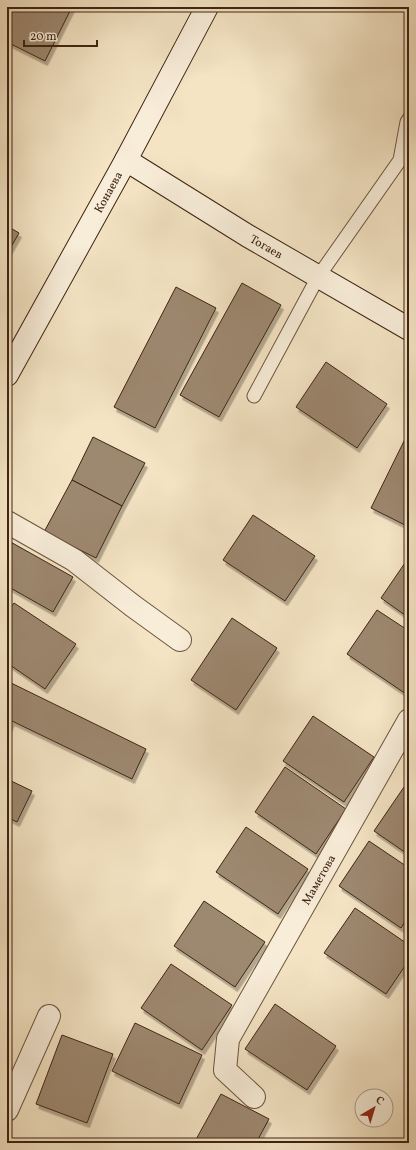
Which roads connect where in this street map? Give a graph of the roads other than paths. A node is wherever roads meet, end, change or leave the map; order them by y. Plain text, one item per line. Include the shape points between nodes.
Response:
1 (207, 7) edge
2 (409, 118) edge
3 (126, 160) junction
4 (405, 162) edge
5 (318, 277) junction
6 (409, 329) edge
7 (7, 375) edge
8 (254, 396) dead end
9 (7, 522) edge
10 (180, 640) dead end
11 (409, 720) edge
12 (49, 1016) dead end
13 (254, 1097) dead end
14 (7, 1110) edge

1 - 3 main road, Конаева
2 - 4 lane
3 - 5 main road, Тогаев
3 - 7 main road, Конаева
4 - 5 lane
5 - 6 main road, Тогаев
5 - 8 lane
9 - 10 main road via 74,560
11 - 13 main road, Маметова via 228,1039 225,1070
12 - 14 main road

